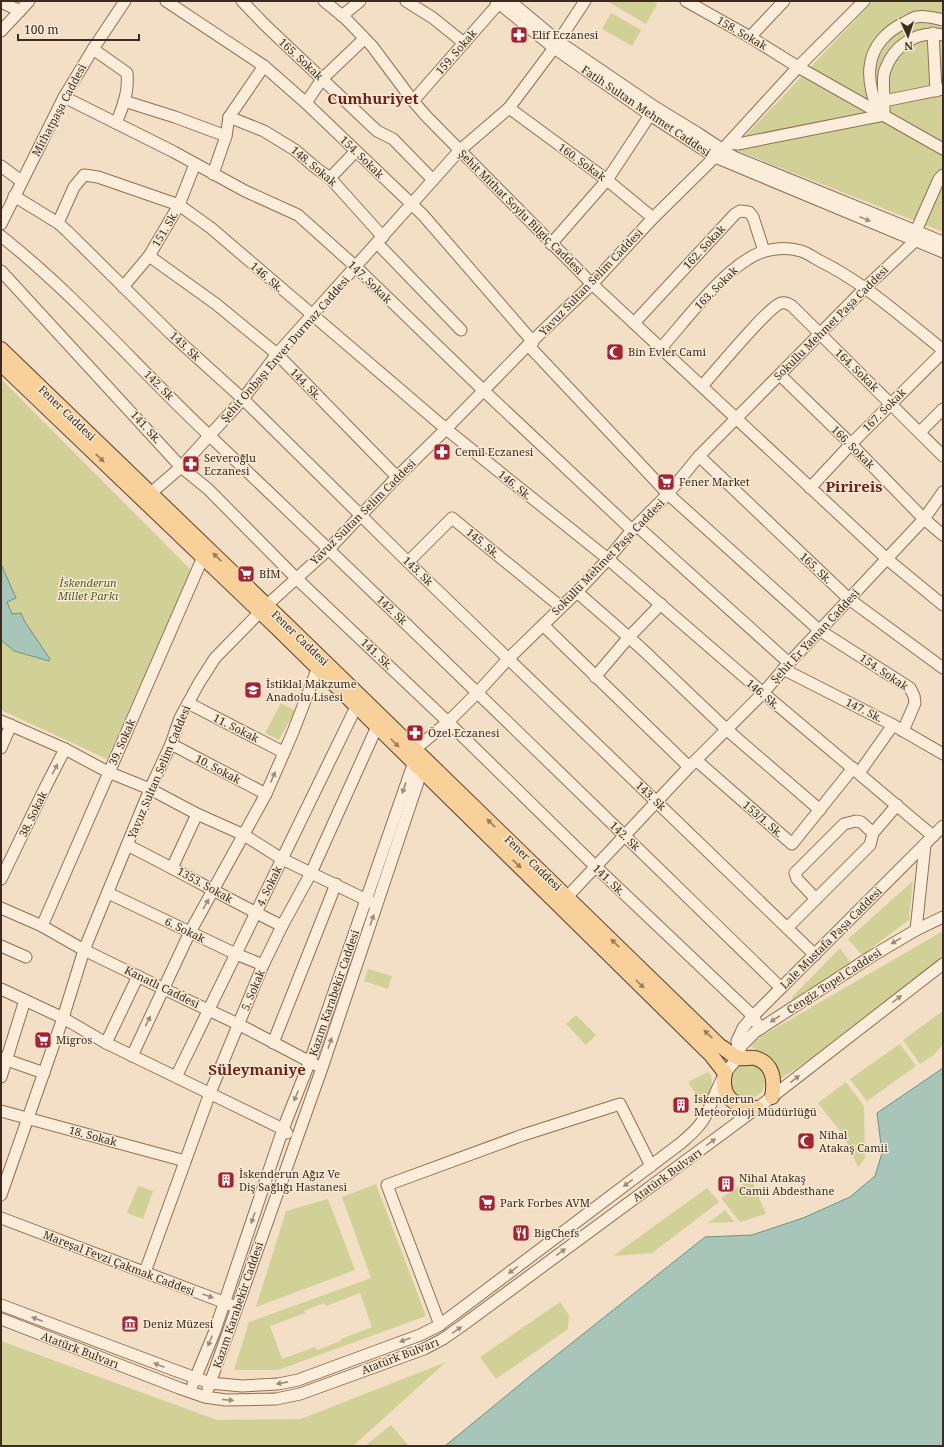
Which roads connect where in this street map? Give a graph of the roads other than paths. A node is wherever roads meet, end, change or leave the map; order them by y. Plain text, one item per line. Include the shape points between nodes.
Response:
1 (29, 1) edge
2 (125, 1) edge
3 (166, 1) edge
4 (324, 1) edge
5 (360, 1) edge
6 (406, 1) edge
7 (585, 1) edge
8 (686, 1) edge
9 (784, 1) edge
10 (864, 1) edge
11 (1, 2) edge
12 (502, 2) edge
13 (246, 3) edge
14 (20, 11) junction
15 (342, 16) junction
16 (943, 20) edge
17 (1, 31) edge
18 (938, 34) edge
19 (750, 37) junction
20 (364, 39) junction
21 (464, 43) junction
22 (556, 44) junction
23 (93, 49) junction
24 (264, 66) junction
25 (798, 67) junction
26 (322, 79) junction
27 (940, 90) edge
28 (64, 97) junction
29 (884, 100) junction
30 (124, 101) junction
31 (412, 101) junction
32 (306, 103) junction
33 (509, 108) junction
34 (881, 114) junction
35 (650, 116) junction
36 (229, 117) junction
37 (116, 123) junction
38 (226, 136) junction
39 (726, 146) junction
40 (943, 149) edge
41 (459, 151) junction
42 (355, 152) junction
43 (715, 157) junction
44 (195, 164) junction
45 (1, 166) edge
46 (213, 174) junction
47 (943, 175) edge
48 (330, 178) junction
49 (433, 180) junction
50 (607, 180) junction
51 (21, 181) junction
52 (14, 196) junction
53 (179, 205) junction
54 (411, 205) junction
55 (653, 218) junction
56 (58, 223) junction
57 (1, 224) edge
58 (917, 235) junction
59 (1, 236) edge
60 (380, 240) junction
61 (943, 242) edge
62 (551, 244) junction
63 (764, 251) junction
64 (943, 252) edge
65 (149, 256) junction
66 (356, 267) junction
67 (1, 271) edge
68 (592, 284) junction
69 (123, 287) junction
70 (865, 288) junction
71 (312, 316) junction
72 (634, 323) junction
73 (461, 330) dead end
74 (819, 334) junction
75 (531, 343) junction
76 (661, 348) junction
77 (1, 349) edge
78 (943, 351) edge
79 (277, 354) junction
80 (1, 364) edge
81 (780, 375) junction
82 (702, 386) junction
83 (484, 391) junction
84 (243, 399) junction
85 (891, 403) junction
86 (943, 409) edge
87 (736, 419) junction
88 (446, 430) junction
89 (920, 432) junction
90 (209, 436) junction
91 (851, 444) junction
92 (699, 456) junction
93 (943, 456) edge
94 (181, 467) junction
95 (397, 477) junction
96 (810, 488) junction
97 (943, 492) edge
98 (151, 493) junction
99 (668, 494) junction
100 (361, 516) junction
101 (924, 519) junction
102 (635, 528) junction
103 (943, 534) edge
104 (329, 549) junction
105 (203, 557) junction
106 (608, 559) junction
107 (887, 559) junction
108 (408, 562) junction
109 (296, 578) junction
110 (577, 592) junction
111 (849, 599) junction
112 (661, 604) junction
113 (943, 605) edge
114 (263, 608) junction
115 (561, 608) junction
116 (543, 626) junction
117 (819, 630) junction
118 (629, 637) junction
119 (508, 658) junction
120 (320, 663) junction
121 (786, 666) junction
122 (943, 668) edge
123 (595, 677) junction
124 (478, 692) junction
125 (763, 694) junction
126 (358, 701) junction
127 (188, 703) junction
128 (380, 722) junction
129 (448, 722) junction
130 (6, 723) edge
131 (893, 725) junction
132 (726, 729) junction
133 (903, 731) junction
134 (171, 744) junction
135 (1, 748) edge
136 (65, 749) junction
137 (283, 752) junction
138 (943, 754) edge
139 (417, 758) junction
140 (692, 763) junction
141 (856, 771) junction
142 (108, 772) junction
143 (150, 789) junction
144 (266, 794) junction
145 (656, 801) junction
146 (897, 805) junction
147 (820, 810) junction
148 (197, 814) junction
149 (943, 826) edge
150 (873, 832) junction
151 (244, 835) junction
152 (625, 836) junction
153 (933, 836) junction
154 (127, 845) junction
155 (924, 845) junction
156 (282, 859) junction
157 (596, 867) junction
158 (172, 868) junction
159 (311, 873) junction
160 (1, 879) edge
161 (336, 884) junction
162 (214, 891) junction
163 (108, 893) junction
164 (567, 897) junction
165 (816, 899) junction
166 (367, 900) junction
167 (377, 905) junction
168 (1, 908) edge
169 (256, 913) junction
170 (943, 917) edge
171 (42, 926) junction
172 (282, 926) junction
173 (787, 928) junction
174 (916, 930) junction
175 (190, 932) junction
176 (1, 946) edge
177 (84, 950) junction
178 (236, 954) junction
179 (815, 954) junction
180 (26, 957) dead end
181 (943, 964) edge
182 (263, 965) junction
183 (138, 976) junction
184 (781, 988) junction
185 (1, 989) edge
186 (164, 989) junction
187 (25, 1000) junction
188 (208, 1010) junction
189 (753, 1016) junction
190 (63, 1018) junction
191 (238, 1024) junction
192 (760, 1029) junction
193 (106, 1043) junction
194 (273, 1043) junction
195 (132, 1056) junction
196 (739, 1058) junction
197 (4, 1059) edge
198 (310, 1062) junction
199 (322, 1068) junction
200 (725, 1072) junction
201 (44, 1073) junction
202 (1, 1077) edge
203 (176, 1077) junction
204 (210, 1093) junction
205 (764, 1103) junction
206 (1, 1111) edge
207 (28, 1118) junction
208 (283, 1129) junction
209 (295, 1140) junction
210 (185, 1160) junction
211 (651, 1166) junction
212 (3, 1183) edge
213 (1, 1195) edge
214 (1, 1218) edge
215 (145, 1272) junction
216 (224, 1302) junction
217 (1, 1305) edge
218 (238, 1307) junction
219 (1, 1319) edge
220 (440, 1325) junction
221 (195, 1378) junction
222 (210, 1383) junction
223 (190, 1392) junction
224 (205, 1397) junction

1 - 14 street
2 - 23 street, Mithatpaşa Caddesi
3 - 24 street, 154. Sokak
4 - 15 street, Şehit Mithat Soylu Bilgiç Caddesi
5 - 15 street
6 - 21 street via 433,18
7 - 22 street, Şehit Onbaşı Enver Durmaz Caddesi
8 - 19 street, 158. Sokak
9 - 19 street
10 - 25 street, Yavuz Sultan Selim Caddesi
11 - 14 street
12 - 21 street, 159. Sokak
12 - 22 street, Fatih Sultan Mehmet Caddesi
13 - 26 street, 165. Sokak
14 - 17 street
15 - 20 street, Şehit Mithat Soylu Bilgiç Caddesi
16 - 34 street via 915,18 895,27 884,36 873,53 870,67 870,84
18 - 27 street
18 - 29 street via 908,40 895,52 885,71
19 - 25 street, 158. Sokak
20 - 26 street
20 - 31 street, Şehit Mithat Soylu Bilgiç Caddesi via 372,46
21 - 31 street, 159. Sokak
22 - 33 street, Şehit Onbaşı Enver Durmaz Caddesi
22 - 35 street, Fatih Sultan Mehmet Caddesi
22 - 39 street, Fatih Sultan Mehmet Caddesi via 655,107
23 - 28 street, Mithatpaşa Caddesi
23 - 30 street via 127,73 128,84
24 - 32 street, 154. Sokak
24 - 36 street
25 - 34 street, 158. Sokak
25 - 39 street, Yavuz Sultan Selim Caddesi
26 - 32 street
26 - 49 street, 165. Sokak via 377,131 393,139
27 - 29 street
28 - 37 street, 147. Sokak
28 - 51 street, Mithatpaşa Caddesi
29 - 34 street
30 - 37 street
30 - 38 street
31 - 41 street, Şehit Mithat Soylu Bilgiç Caddesi
32 - 42 street, 154. Sokak
33 - 41 street, Şehit Onbaşı Enver Durmaz Caddesi
33 - 50 street, 160. Sokak
34 - 39 street
34 - 40 street, 158. Sokak
35 - 43 street, Fatih Sultan Mehmet Caddesi
35 - 50 street
36 - 38 street
36 - 48 street, 148. Sokak via 286,143
37 - 44 street, 147. Sokak
38 - 46 street
39 - 43 street, Yavuz Sultan Selim Caddesi
39 - 58 street, Fatih Sultan Mehmet Caddesi via 734,157
41 - 49 street, Şehit Onbaşı Enver Durmaz Caddesi
41 - 62 street, Şehit Mithat Soylu Bilgiç Caddesi
42 - 48 street
42 - 54 street, 154. Sokak
43 - 55 street, Yavuz Sultan Selim Caddesi
43 -> 58 street, Fatih Sultan Mehmet Caddesi
44 - 46 street, 147. Sokak
44 - 53 street, 151. Sk.
45 - 51 street
46 - 66 street, 147. Sokak via 298,215
47 - 58 street via 939,179
48 - 60 street, 148. Sokak
49 - 54 street, Şehit Onbaşı Enver Durmaz Caddesi
50 - 55 street, 160. Sokak
50 - 62 street
51 - 52 street, Mithatpaşa Caddesi
52 - 56 street, 143. Sk
52 - 57 street, Mithatpaşa Caddesi
53 - 56 street, 146. Sk. via 104,178 84,175 74,186
53 - 65 street, 151. Sk.
53 - 71 street, 146. Sk. via 211,228
54 - 60 street, Şehit Onbaşı Enver Durmaz Caddesi
54 - 75 street, 154. Sokak via 423,215
55 - 68 street, Yavuz Sultan Selim Caddesi
56 - 69 street, 143. Sk
58 - 61 street, Fatih Sultan Mehmet Caddesi
58 - 64 street, Fatih Sultan Mehmet Caddesi
58 - 70 street, Sokullu Mehmet Paşa Caddesi
59 - 90 street, 142. Sk via 29,258 80,306
60 - 66 street, Şehit Onbaşı Enver Durmaz Caddesi
60 - 73 street, 148. Sokak
62 - 68 street, Şehit Mithat Soylu Bilgiç Caddesi
63 - 70 street, 163. Sokak via 782,248 801,251
63 - 72 street, 162. Sokak via 753,217 749,212 740,211
63 - 76 street, 163. Sokak via 730,272
65 - 69 street, 151. Sk.
65 - 79 street, 144. Sk. via 216,304
66 - 71 street, Şehit Onbaşı Enver Durmaz Caddesi
66 - 83 street, 147. Sokak
67 - 94 street, 141. Sk.
68 - 72 street, Şehit Mithat Soylu Bilgiç Caddesi
68 - 75 street, Yavuz Sultan Selim Caddesi
69 - 84 street, 143. Sk
70 - 74 street, Sokullu Mehmet Paşa Caddesi
70 - 78 street, 163. Sokak
71 - 79 street, Şehit Onbaşı Enver Durmaz Caddesi
71 - 88 street, 146. Sk.
72 - 76 street, Şehit Mithat Soylu Bilgiç Caddesi
74 - 81 street, Sokullu Mehmet Paşa Caddesi
74 - 82 street, 164. Sokak via 792,306 782,303 761,320
74 - 85 street, 164. Sokak
75 - 83 street, Yavuz Sultan Selim Caddesi
75 - 99 street, 154. Sokak
76 - 82 street, Şehit Mithat Soylu Bilgiç Caddesi
77 - 98 main road, Fener Caddesi
78 - 85 street, 167. Sokak
79 - 84 street, Şehit Onbaşı Enver Durmaz Caddesi
79 - 95 street, 144. Sk.
80 -> 105 main road, Fener Caddesi
81 - 87 street, Sokullu Mehmet Paşa Caddesi
81 - 91 street, 166. Sokak
82 - 87 street, Şehit Mithat Soylu Bilgiç Caddesi
83 - 88 street, Yavuz Sultan Selim Caddesi
83 - 102 street, 147. Sokak
84 - 90 street, Şehit Onbaşı Enver Durmaz Caddesi
84 - 100 street, 143. Sk
85 - 89 street, 164. Sokak
85 - 91 street, 167. Sokak
86 - 89 street
87 - 92 street, Sokullu Mehmet Paşa Caddesi
87 - 96 street, Şehit Mithat Soylu Bilgiç Caddesi
88 - 95 street, Yavuz Sultan Selim Caddesi
88 - 106 street, 146. Sk.
89 - 93 street, 164. Sokak
90 - 94 street, Şehit Onbaşı Enver Durmaz Caddesi
90 - 104 street, 142. Sk
91 - 96 street, 167. Sokak
91 - 101 street, 166. Sokak
92 - 99 street, Sokullu Mehmet Paşa Caddesi
92 - 111 street, 165. Sk.
94 - 98 street, Şehit Onbaşı Enver Durmaz Caddesi
94 - 109 street, 141. Sk. via 208,489
95 - 100 street, Yavuz Sultan Selim Caddesi
96 - 107 street, Şehit Mithat Soylu Bilgiç Caddesi
97 - 101 street, Şehit Er Yaman Caddesi
114 -> 98 main road, Fener Caddesi
99 - 102 street, Sokullu Mehmet Paşa Caddesi
99 - 117 street, 154. Sokak
100 - 104 street, Yavuz Sultan Selim Caddesi
100 - 108 street, 143. Sk
101 - 103 street, 166. Sokak
101 - 107 street, Şehit Er Yaman Caddesi
102 - 106 street, Sokullu Mehmet Paşa Caddesi
102 - 121 street, 147. Sk.
104 - 109 street, Yavuz Sultan Selim Caddesi
104 - 124 street, 142. Sk
105 - 114 main road, Fener Caddesi
105 - 142 street, 39. Sokak
106 - 110 street, Sokullu Mehmet Paşa Caddesi
106 - 112 street, 146. Sk.
107 - 111 street, Şehit Er Yaman Caddesi
107 - 113 street, Şehit Mithat Soylu Bilgiç Caddesi
108 - 115 street, 145. Sk. via 452,518
108 - 119 street, 143. Sk
109 - 114 street, Yavuz Sultan Selim Caddesi
109 - 129 street, 141. Sk.
110 - 115 street, Sokullu Mehmet Paşa Caddesi
110 - 118 street
111 - 117 street, Şehit Er Yaman Caddesi
111 - 122 street, 165. Sk.
112 - 118 street
112 - 125 street, 146. Sk.
114 - 120 main road, Fener Caddesi
114 - 127 street, Yavuz Sultan Selim Caddesi via 215,658
115 - 116 street, Sokullu Mehmet Paşa Caddesi
116 - 119 street, Sokullu Mehmet Paşa Caddesi
116 - 123 street
117 - 121 street, Şehit Er Yaman Caddesi
117 - 133 street, 154. Sokak via 910,688 915,703
118 - 123 street
118 - 132 street
119 - 124 street, Sokullu Mehmet Paşa Caddesi
119 - 145 street, 143. Sk
120 - 126 main road, Fener Caddesi
120 - 137 street
121 - 125 street, Şehit Er Yaman Caddesi
121 - 131 street, 147. Sk.
123 - 140 street
124 - 129 street, Sokullu Mehmet Paşa Caddesi
124 - 152 street, 142. Sk
125 - 132 street, Şehit Er Yaman Caddesi
125 - 141 street, 146. Sk.
126 - 128 main road, Fener Caddesi
126 - 156 street, 4. Sokak
127 - 134 street, Yavuz Sultan Selim Caddesi
127 - 137 street, 11. Sokak
128 - 139 main road, Fener Caddesi
128 - 159 street, 5. Sokak
129 - 139 street, Sokullu Mehmet Paşa Caddesi
129 - 157 street, 141. Sk.
130 - 135 street
130 - 136 street
131 - 133 street, 147. Sk.
131 - 141 street, 153/1. Sk.
132 - 140 street, Şehit Er Yaman Caddesi
132 - 147 street
133 - 138 street, 147. Sk.
134 - 143 street, Yavuz Sultan Selim Caddesi
134 - 144 street, 10. Sokak
136 - 142 street
160 -> 136 street, 38. Sokak
144 -> 137 street
164 -> 139 main road, Fener Caddesi
139 -> 166 street, Kazım Karabekir Caddesi
139 - 167 street, Kazım Karabekir Caddesi
139 -> 200 main road, Fener Caddesi
140 - 145 street, Şehit Er Yaman Caddesi
140 - 147 street, 153/1. Sk. via 792,844
141 - 146 street, 146. Sk.
141 - 147 street, 153/1. Sk.
142 - 143 street
142 - 171 street, 39. Sokak
143 - 148 street
143 - 154 street, Yavuz Sultan Selim Caddesi
144 - 151 street
145 - 152 street, Şehit Er Yaman Caddesi
145 - 173 street, 143. Sk
146 - 150 street
146 - 153 street, 146. Sk.
148 - 151 street
148 - 158 street
149 - 153 street, Lale Mustafa Paşa Caddesi
150 - 165 street via 870,844
150 - 165 street via 861,822 844,824 795,873 797,879
151 - 156 street
151 - 162 street
152 - 157 street, Şehit Er Yaman Caddesi
152 - 184 street, 142. Sk
153 - 155 street, Lale Mustafa Paşa Caddesi
154 - 158 street, 1353. Sokak
154 - 163 street, Yavuz Sultan Selim Caddesi
155 - 174 street
155 - 179 street, Lale Mustafa Paşa Caddesi
156 - 159 street
156 - 169 street, 4. Sokak
157 - 164 street, Şehit Er Yaman Caddesi
157 - 189 street, 141. Sk.
158 - 162 street, 1353. Sokak
159 - 161 street
159 - 172 street, 5. Sokak
161 - 166 street
161 - 194 street
162 - 169 street, 1353. Sokak
175 -> 162 street
163 - 175 street, 6. Sokak
163 - 177 street, Yavuz Sultan Selim Caddesi
196 -> 164 main road, Fener Caddesi via 720,1046
165 - 173 street
166 - 167 street
166 - 198 street, Kazım Karabekir Caddesi
199 -> 167 street, Kazım Karabekir Caddesi
168 - 171 street, Kanatlı Caddesi
169 - 172 street, 1353. Sokak
169 - 178 street, 4. Sokak
170 - 174 street, Cengiz Topel Caddesi
171 - 177 street, Kanatlı Caddesi
172 - 182 street, 5. Sokak
173 - 179 street, 143. Sk
174 -> 192 street, Cengiz Topel Caddesi
175 - 178 street, 6. Sokak
175 - 186 street
176 - 180 street
177 - 183 street, Kanatlı Caddesi
177 - 190 street, Yavuz Sultan Selim Caddesi
178 - 182 street, 6. Sokak
178 - 188 street, 4. Sokak
179 - 184 street, Lale Mustafa Paşa Caddesi
205 -> 181 street
182 - 191 street, 5. Sokak
183 - 186 street, Kanatlı Caddesi
183 - 193 street
184 - 189 street, Lale Mustafa Paşa Caddesi
185 - 187 street
186 - 188 street, Kanatlı Caddesi
195 -> 186 street
187 - 190 street
187 - 197 street
188 - 191 street, Kanatlı Caddesi
188 - 203 street, 4. Sokak
189 - 192 street, 141. Sk.
189 - 196 street, Lale Mustafa Paşa Caddesi via 737,1041
190 - 193 street
190 - 201 street, Yavuz Sultan Selim Caddesi
191 - 194 street, Kanatlı Caddesi
191 - 204 street, 5. Sokak
192 - 196 street, Cengiz Topel Caddesi via 741,1046
193 - 195 street
194 - 198 street, Kanatlı Caddesi
195 - 203 street
196 - 200 street
196 - 205 main road via 754,1057 762,1060 770,1068 774,1077 774,1088
197 - 201 street
197 - 202 street
198 - 199 street, Kanatlı Caddesi
198 -> 208 street, Kazım Karabekir Caddesi
199 - 209 street, Kazım Karabekir Caddesi
200 - 205 main road via 723,1082 726,1092 737,1105 746,1108
200 - 211 street, Atatürk Bulvarı via 706,1116 696,1130
201 - 207 street, Yavuz Sultan Selim Caddesi
203 - 204 street
204 - 208 street
204 - 210 street, 5. Sokak
224 -> 205 street, Atatürk Bulvarı via 240,1400 276,1399 300,1394 424,1349 443,1339
206 - 207 street, 18. Sokak
207 - 210 street, 18. Sokak
207 - 212 street, Yavuz Sultan Selim Caddesi
208 - 209 street
208 -> 216 street, Kazım Karabekir Caddesi
209 - 218 street, Kazım Karabekir Caddesi
210 - 215 street, 5. Sokak
211 -> 220 street, Atatürk Bulvarı
211 - 220 street via 620,1104 387,1185
212 - 213 street, Yavuz Sultan Selim Caddesi
214 - 215 street, Mareşal Fevzi Çakmak Caddesi
215 -> 216 street, Mareşal Fevzi Çakmak Caddesi
216 - 218 street, Mareşal Fevzi Çakmak Caddesi
216 -> 221 street, Kazım Karabekir Caddesi
221 -> 217 street, Atatürk Bulvarı
218 - 222 street, Kazım Karabekir Caddesi
219 - 223 street, Atatürk Bulvarı
220 -> 222 street, Atatürk Bulvarı via 420,1335 298,1380 242,1386
221 - 222 street, Atatürk Bulvarı
221 - 223 street, Kazım Karabekir Caddesi
222 - 224 street, Kazım Karabekir Caddesi
223 - 224 street, Atatürk Bulvarı

